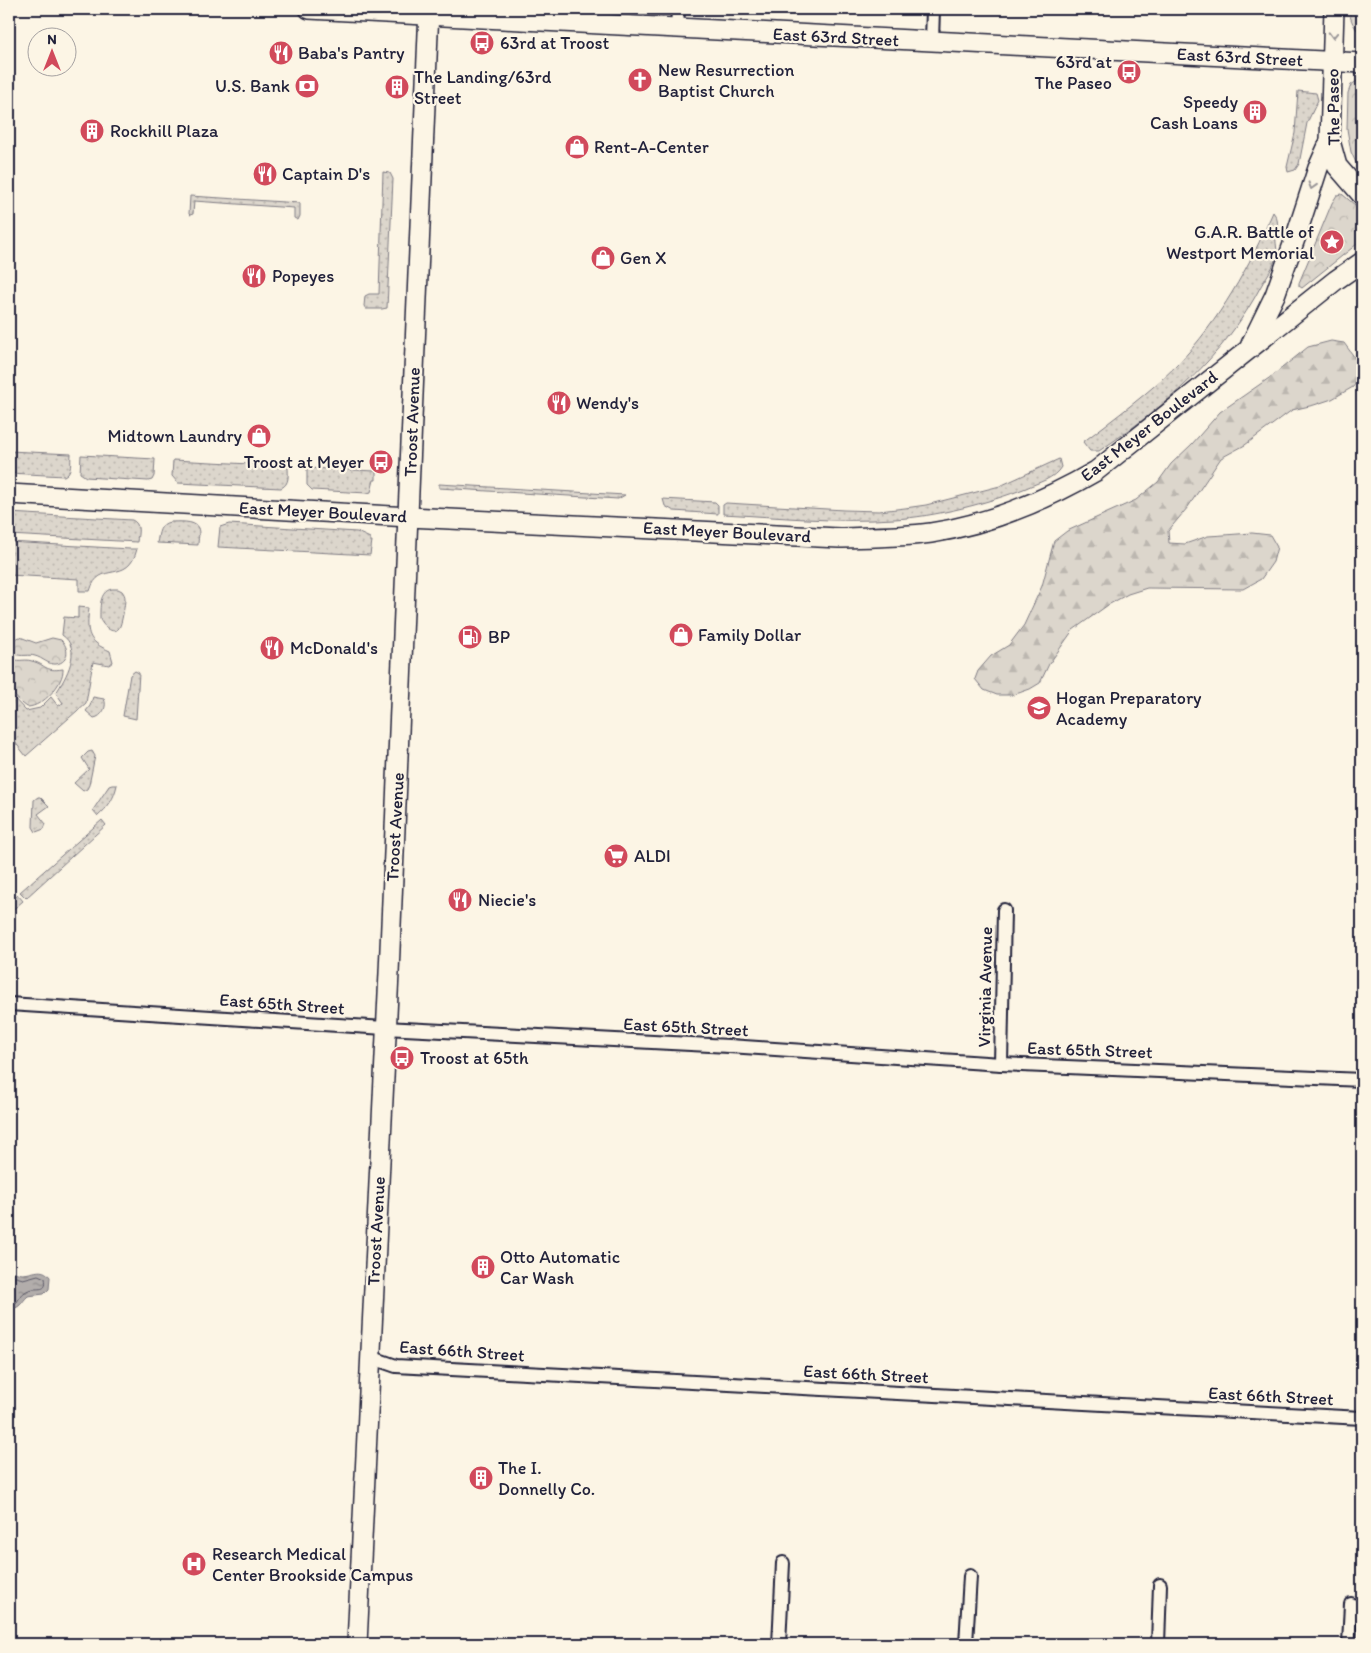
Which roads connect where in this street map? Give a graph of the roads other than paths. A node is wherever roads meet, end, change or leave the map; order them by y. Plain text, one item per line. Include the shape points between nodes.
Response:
1 (309, 9) edge
2 (678, 9) edge
3 (933, 9) edge
4 (1334, 9) edge
5 (429, 12) edge
6 (677, 29) junction
7 (932, 41) junction
8 (1332, 61) junction
9 (1362, 63) edge
10 (1330, 141) junction
11 (1362, 195) edge
12 (1362, 262) edge
13 (1250, 348) junction
14 (9, 494) edge
15 (409, 517) junction
16 (1004, 910) dead end
17 (9, 1004) edge
18 (385, 1028) junction
19 (1002, 1064) junction
20 (1362, 1080) edge
21 (370, 1357) junction
22 (1362, 1418) edge
23 (783, 1563) dead end
24 (970, 1576) dead end
25 (1160, 1585) dead end
26 (1351, 1604) dead end
27 (357, 1644) edge
28 (779, 1644) edge
29 (966, 1644) edge
30 (1158, 1644) edge
31 (1349, 1644) edge

1 - 5 main road, East 63rd Street
2 - 6 street
3 - 7 street
4 -> 8 main road, The Paseo
5 - 6 main road, East 63rd Street
5 - 15 main road, Troost Avenue
6 - 7 main road, East 63rd Street
7 - 8 main road, East 63rd Street
8 - 9 main road, East 63rd Street
8 - 10 main road, The Paseo
10 - 11 main road, The Paseo via 1337,166
10 -> 13 main road via 1275,295
12 - 13 main road, East Meyer Boulevard
13 - 15 main road, East Meyer Boulevard via 1096,471 1029,504 978,523 931,533 839,538
14 - 15 main road, East Meyer Boulevard
15 - 18 main road, Troost Avenue
16 - 19 street, Virginia Avenue
17 - 18 street, East 65th Street
18 - 19 street, East 65th Street
18 - 21 main road, Troost Avenue
19 - 20 street, East 65th Street
21 - 22 street, East 66th Street via 396,1366
21 - 27 main road, Troost Avenue
23 - 28 street
24 - 29 street
25 - 30 street
26 - 31 street

